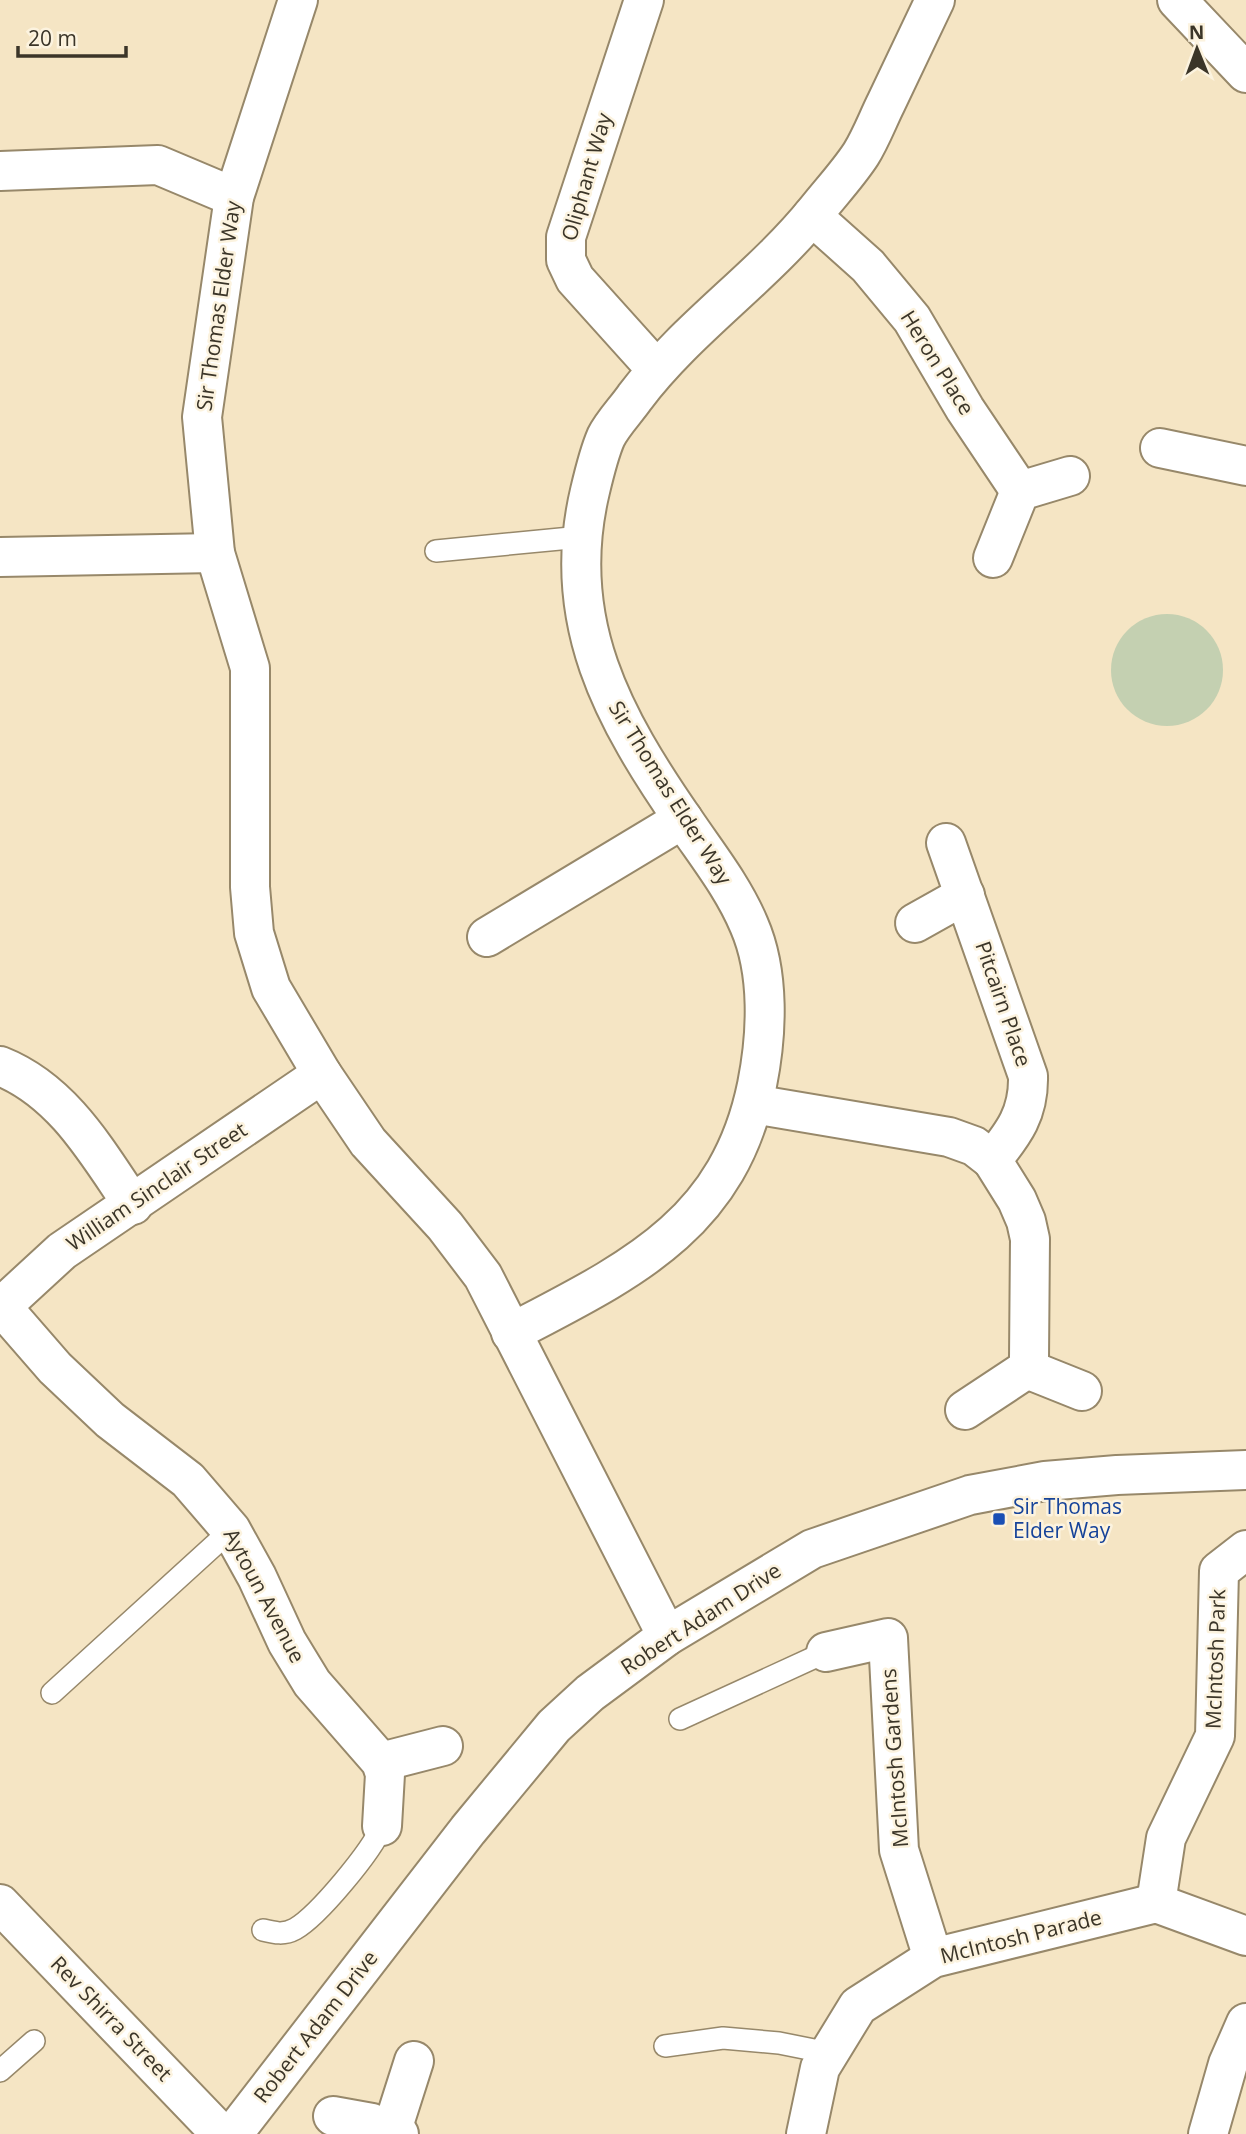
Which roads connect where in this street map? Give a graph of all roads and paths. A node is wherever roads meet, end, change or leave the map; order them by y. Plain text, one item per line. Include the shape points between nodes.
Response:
1 (298, 0) edge
2 (644, 0) edge
3 (935, 0) edge
4 (1177, 0) edge
5 (1246, 73) edge
6 (0, 171) edge
7 (234, 197) junction
8 (812, 216) junction
9 (656, 369) junction
10 (1160, 448) dead end
11 (1246, 466) edge
12 (1070, 476) dead end
13 (1020, 491) junction
14 (581, 537) junction
15 (436, 551) dead end
16 (215, 553) junction
17 (0, 557) edge
18 (993, 558) dead end
19 (683, 820) junction
20 (946, 843) dead end
21 (965, 895) junction
22 (915, 923) dead end
23 (487, 937) dead end
24 (0, 1066) edge
25 (322, 1074) junction
26 (753, 1104) junction
27 (992, 1160) junction
28 (133, 1205) junction
29 (1, 1307) edge
30 (511, 1333) junction
31 (1027, 1370) junction
32 (1082, 1391) dead end
33 (965, 1410) dead end
34 (1246, 1470) edge
35 (231, 1530) junction
36 (1233, 1560) edge
37 (667, 1636) junction
38 (827, 1652) joint
39 (52, 1693) dead end
40 (680, 1719) dead end
41 (443, 1746) dead end
42 (381, 1762) junction
43 (382, 1826) joint
44 (1156, 1903) junction
45 (0, 1904) edge
46 (263, 1930) dead end
47 (1246, 1936) edge
48 (933, 1958) junction
49 (1246, 2023) edge
50 (34, 2041) dead end
51 (665, 2046) dead end
52 (829, 2053) junction
53 (414, 2061) dead end
54 (0, 2071) edge
55 (333, 2116) dead end
56 (396, 2132) edge
57 (221, 2134) edge
58 (233, 2134) edge
59 (806, 2134) edge
60 (1208, 2134) edge

1 - 7 street, Sir Thomas Elder Way
2 - 9 street, Oliphant Way via 566,237 566,260 575,279
3 - 8 street, Sir Thomas Elder Way via 863,152
4 - 5 street
6 - 7 street via 158,165
7 - 16 street, Sir Thomas Elder Way via 202,417
8 - 9 street, Sir Thomas Elder Way
8 - 13 street, Heron Place via 868,266 912,318
9 - 14 street, Sir Thomas Elder Way via 607,435
10 - 11 street
12 - 13 street
13 - 18 street
14 - 15 lane
14 - 19 street, Sir Thomas Elder Way via 584,616 595,661 612,701
16 - 17 street
16 - 25 street, Sir Thomas Elder Way via 250,668 254,933 271,988
19 - 23 street
19 - 26 street, Sir Thomas Elder Way via 720,870 751,928 762,974 765,1027
20 - 21 street, Pitcairn Place
21 - 22 street
21 - 27 street, Pitcairn Place via 1028,1076 1022,1120
24 - 28 street via 37,1085 58,1104
25 - 28 street, William Sinclair Street
25 - 30 street, Sir Thomas Elder Way via 368,1142 445,1226 483,1276
26 - 27 street via 950,1138 974,1146
26 - 30 street, Sir Thomas Elder Way via 722,1178 691,1220 615,1279
27 - 31 street via 1017,1200 1030,1239
28 - 29 street, William Sinclair Street via 62,1251
29 - 35 street, Aytoun Avenue via 55,1368 110,1420 188,1480
30 - 37 street, Sir Thomas Elder Way
31 - 32 street
31 - 33 street
34 - 37 street, Robert Adam Drive via 1093,1477 970,1495 812,1549
35 - 39 lane
35 - 42 street, Aytoun Avenue via 312,1683
36 - 44 street, McIntosh Park via 1215,1737 1166,1838
37 - 58 street, Robert Adam Drive via 590,1693 547,1735
38 - 40 lane
38 - 48 street, McIntosh Gardens via 888,1638 899,1850
41 - 42 street
42 - 43 street via 385,1774
43 - 46 lane via 374,1845 306,1921 280,1934
44 - 47 street
44 - 48 street, McIntosh Parade
45 - 57 street, Rev Shirra Street
48 - 52 street, McIntosh Parade via 858,2006
49 - 60 street via 1228,2064
50 - 54 lane
51 - 52 lane via 723,2038
52 - 59 street, McIntosh Parade via 820,2068
53 - 56 street
55 - 56 street

